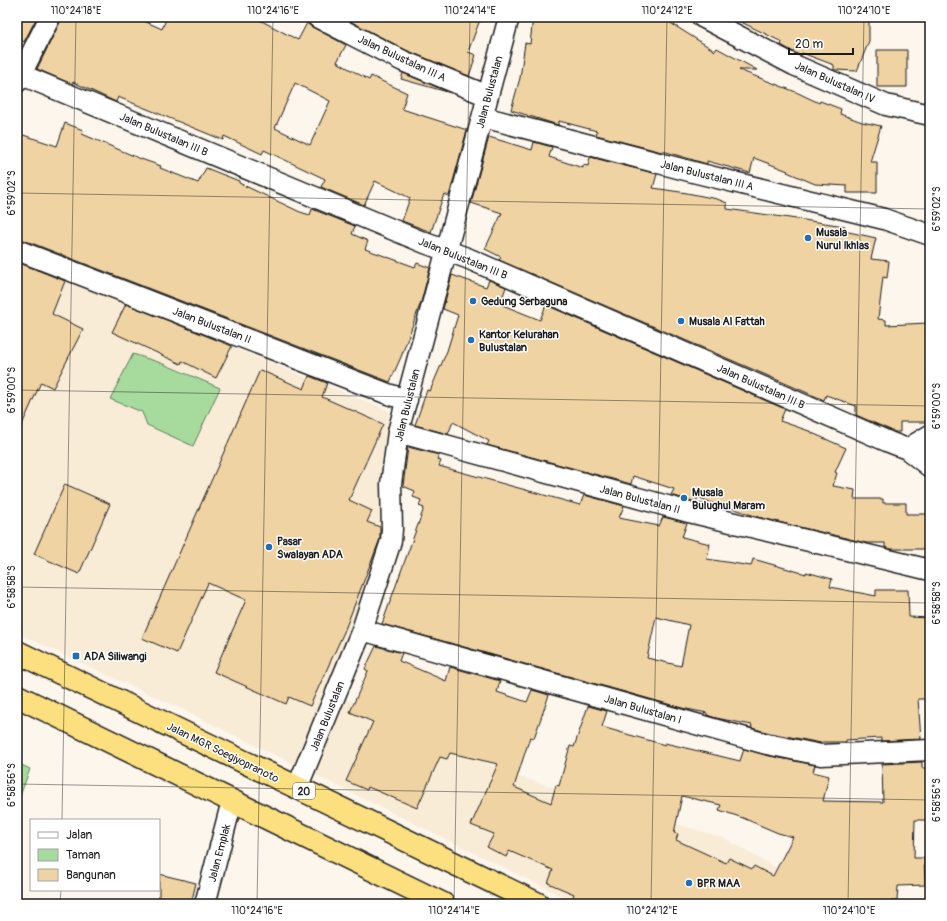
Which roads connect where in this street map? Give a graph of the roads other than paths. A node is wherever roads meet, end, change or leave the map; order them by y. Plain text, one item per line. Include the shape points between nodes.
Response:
1 (50, 17) edge
2 (317, 17) edge
3 (509, 17) edge
4 (702, 17) edge
5 (18, 76) edge
6 (488, 96) junction
7 (930, 115) edge
8 (483, 116) junction
9 (930, 235) edge
10 (17, 250) edge
11 (448, 251) junction
12 (407, 400) junction
13 (398, 432) junction
14 (930, 436) edge
15 (907, 449) junction
16 (930, 467) edge
17 (930, 570) edge
18 (362, 630) junction
19 (17, 652) edge
20 (17, 696) edge
21 (930, 750) edge
22 (297, 788) junction
23 (232, 801) junction
24 (205, 904) edge
25 (443, 904) edge
26 (538, 904) edge

1 - 5 street
2 - 6 street, Jalan Bulustalan III A via 404,61
3 - 6 street, Jalan Bulustalan
4 - 7 street, Jalan Bulustalan IV via 794,65 879,102
5 - 11 street, Jalan Bulustalan III B
6 - 8 street, Jalan Bulustalan
8 - 9 street, Jalan Bulustalan III A via 884,219
8 - 11 street, Jalan Bulustalan
10 - 12 street, Jalan Bulustalan II
11 - 12 street, Jalan Bulustalan
11 - 15 street, Jalan Bulustalan III B
12 - 13 street, Jalan Bulustalan
13 - 17 street, Jalan Bulustalan II via 689,512
13 - 18 street, Jalan Bulustalan via 392,484 391,541
14 - 15 street
15 - 16 street, Jalan Bulustalan III B
18 - 21 street, Jalan Bulustalan I via 767,744 821,755
18 - 22 street, Jalan Bulustalan
19 - 22 highway, Jalan MGR Soegiyopranoto / 20
20 - 23 highway
22 - 26 highway, Jalan MGR Soegiyopranoto / 20
23 - 24 street, Jalan Emplak
23 - 25 highway

